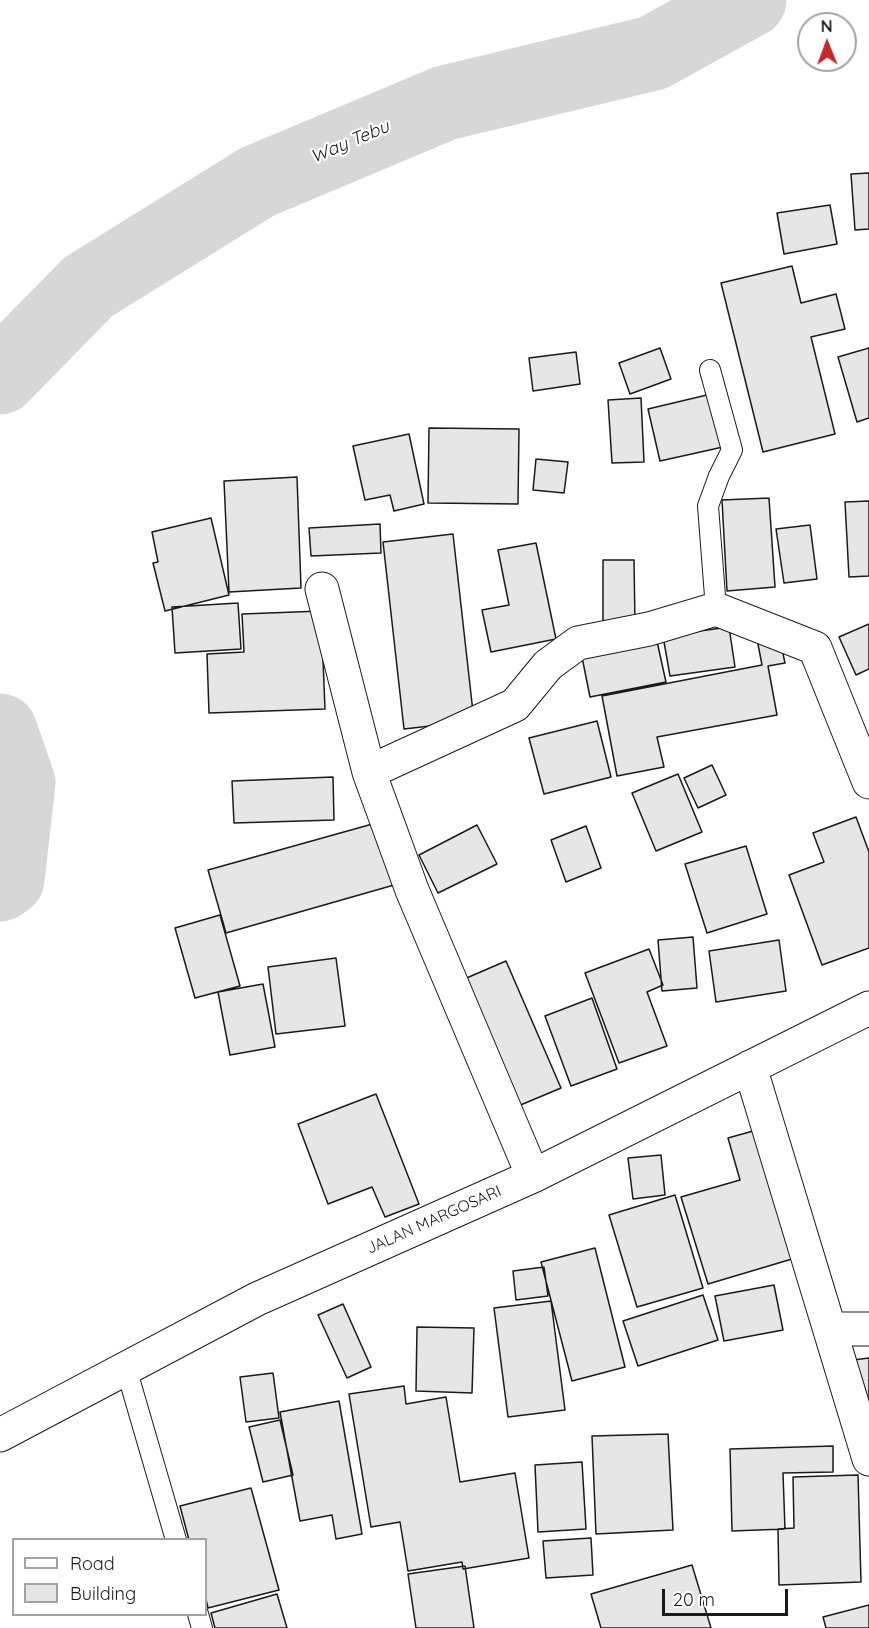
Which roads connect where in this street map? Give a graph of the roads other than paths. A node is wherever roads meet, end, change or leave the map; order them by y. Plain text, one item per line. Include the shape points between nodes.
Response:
1 (710, 370) dead end
2 (322, 589) dead end
3 (716, 609) junction
4 (369, 772) junction
5 (869, 782) edge
6 (869, 1008) edge
7 (750, 1067) junction
8 (533, 1176) junction
9 (831, 1329) junction
10 (869, 1329) edge
11 (126, 1368) junction
12 (0, 1435) edge
13 (869, 1459) edge
14 (176, 1538) edge

1 - 3 lane via 732,450 708,506
2 - 4 street
3 - 4 street via 649,629 578,643 548,664 515,705
3 - 5 street via 814,648
4 - 8 street via 412,890
6 - 7 street, JALAN MARGOSARI
7 - 8 street, JALAN MARGOSARI
7 - 9 street
8 - 11 street, JALAN MARGOSARI via 257,1299
9 - 10 street
9 - 13 street
11 - 12 street, JALAN MARGOSARI
11 - 14 lane

